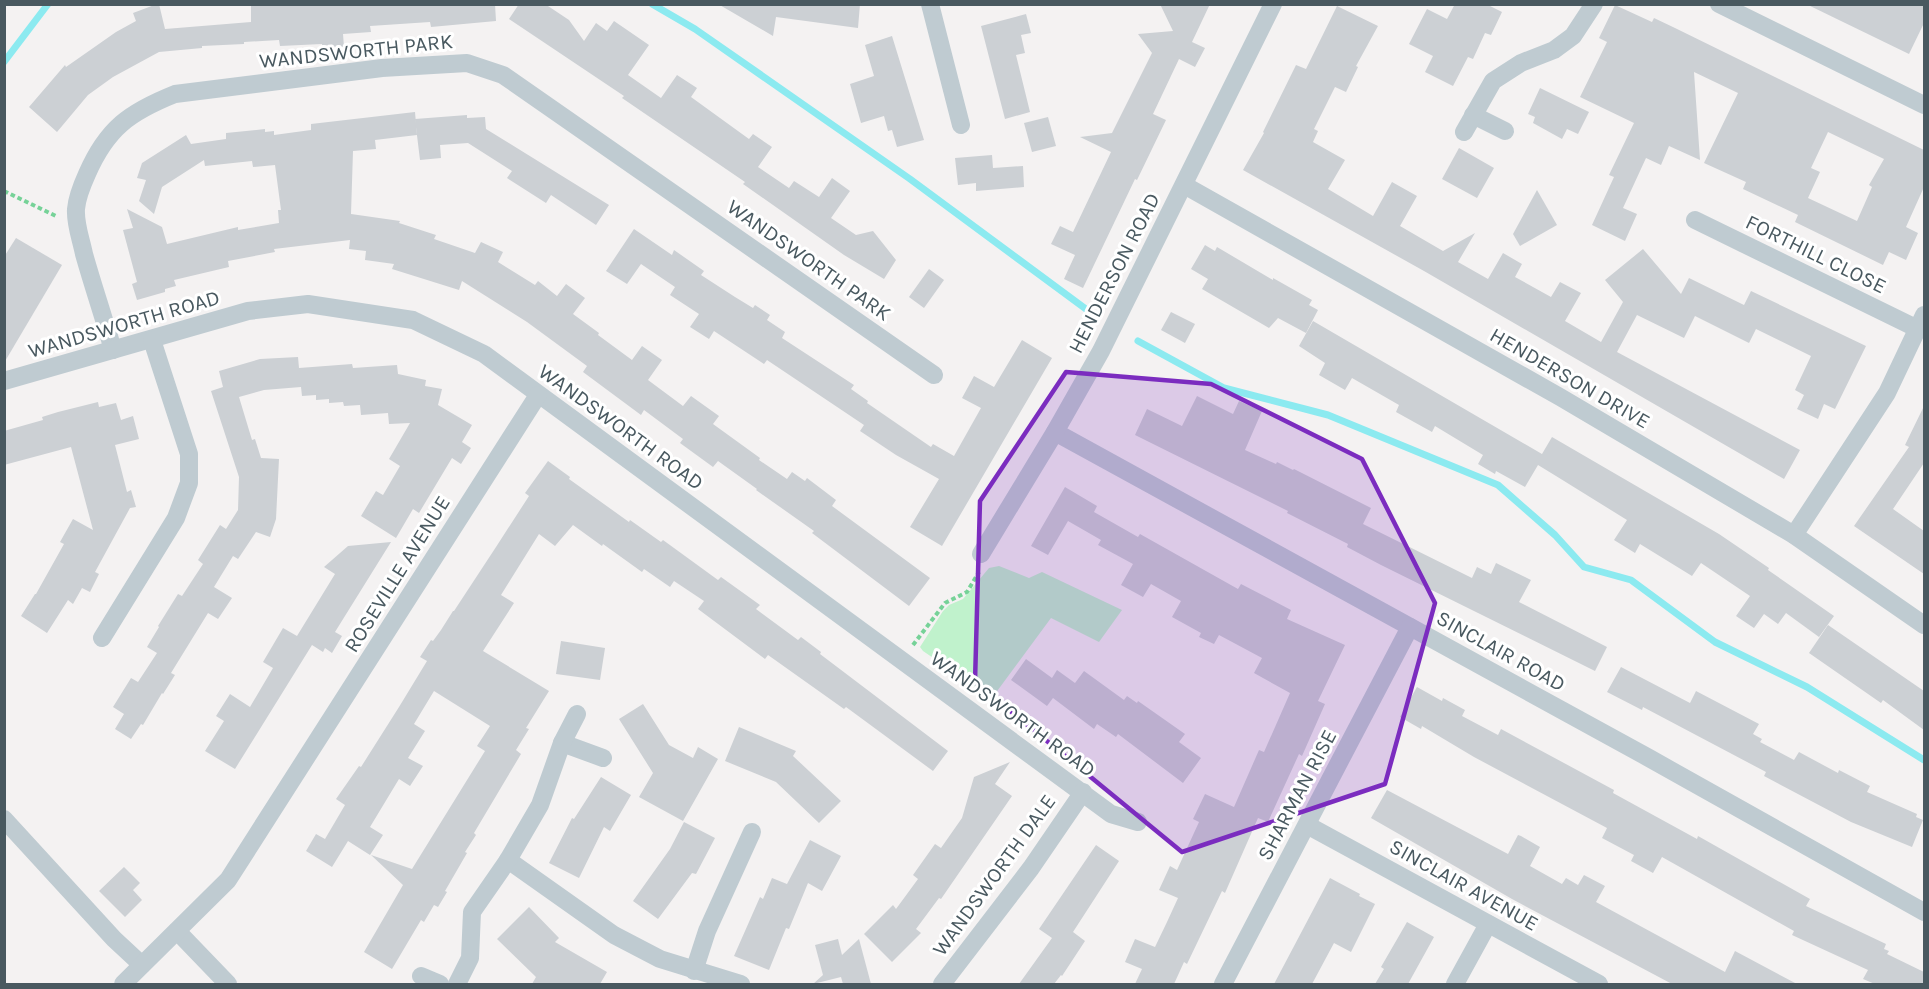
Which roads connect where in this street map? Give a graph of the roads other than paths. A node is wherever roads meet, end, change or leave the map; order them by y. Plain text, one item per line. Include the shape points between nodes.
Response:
1 (930, 4) edge
2 (1273, 4) edge
3 (1594, 4) edge
4 (1719, 4) edge
5 (1924, 105) edge
6 (1473, 115) junction
7 (961, 125) dead end
8 (1505, 131) dead end
9 (1464, 132) dead end
10 (1184, 185) junction
11 (1695, 220) dead end
12 (1921, 322) edge
13 (152, 340) junction
14 (113, 350) junction
15 (934, 375) dead end
16 (4, 381) edge
17 (538, 394) junction
18 (1055, 432) junction
19 (1794, 535) junction
20 (981, 554) road end
21 (1924, 625) edge
22 (1410, 627) junction
23 (102, 638) dead end
24 (577, 714) dead end
25 (562, 743) junction
26 (603, 758) dead end
27 (1083, 792) junction
28 (4, 819) edge
29 (1138, 822) dead end
30 (1307, 825) junction
31 (752, 832) dead end
32 (508, 860) junction
33 (1924, 912) edge
34 (1488, 924) junction
35 (177, 931) junction
36 (142, 966) junction
37 (694, 971) junction
38 (421, 976) dead end
39 (123, 984) edge
40 (228, 984) edge
41 (440, 984) edge
42 (457, 984) edge
43 (741, 984) edge
44 (942, 984) edge
45 (1223, 984) edge
46 (1455, 984) edge
47 (1599, 984) edge

1 - 7 street
2 - 10 street, HENDERSON ROAD
3 - 6 street via 1573,36 1493,81
4 - 5 street
6 - 8 street
6 - 9 street
10 - 18 street, HENDERSON ROAD via 1101,351
10 - 19 street, HENDERSON DRIVE via 1560,397
11 - 12 street, FORTHILL CLOSE
12 - 19 street via 1887,393
13 - 14 street, WANDSWORTH ROAD
13 - 17 street, WANDSWORTH ROAD via 248,311 308,304 413,320 484,354
13 - 23 street via 189,454 189,483 176,518
14 - 15 street, WANDSWORTH PARK via 77,227 76,209 92,163 123,122 175,94 382,68 467,63 503,75
14 - 16 street, WANDSWORTH ROAD
17 - 27 street, WANDSWORTH ROAD
17 - 35 street, ROSEVILLE AVENUE via 228,880
18 - 20 street, HENDERSON ROAD
18 - 22 street, SINCLAIR ROAD
19 - 21 street, HENDERSON DRIVE
22 - 30 street, SHARMAN RISE
22 - 33 street, SINCLAIR ROAD
24 - 25 street
25 - 26 street
25 - 32 street via 540,805
27 - 29 street, WANDSWORTH ROAD via 1111,814
27 - 44 street, WANDSWORTH DALE via 1031,868
28 - 36 street
30 - 34 street, SINCLAIR AVENUE
30 - 45 street, SHARMAN RISE
31 - 37 street via 707,931
32 - 37 street via 614,935 660,959
32 - 42 street via 472,912 470,958
34 - 46 street
34 - 47 street, SINCLAIR AVENUE
35 - 36 street, ROSEVILLE AVENUE
35 - 40 street
36 - 39 street, ROSEVILLE AVENUE
37 - 43 street
38 - 41 street

